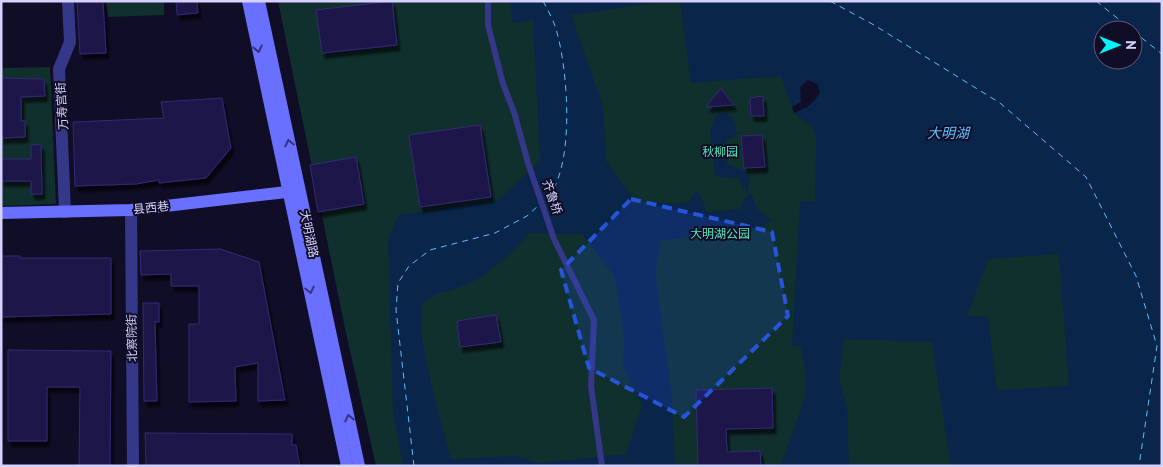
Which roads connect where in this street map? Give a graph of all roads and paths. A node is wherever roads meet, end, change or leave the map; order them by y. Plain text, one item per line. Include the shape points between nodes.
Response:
1 (68, 1) edge
2 (248, 1) edge
3 (259, 1) edge
4 (488, 1) edge
5 (294, 191) junction
6 (131, 210) junction
7 (65, 212) junction
8 (1, 213) edge
9 (133, 466) edge
10 (347, 466) edge
11 (359, 466) edge
12 (602, 466) edge

1 - 7 street, 万寿宫街 via 70,42 59,69
2 -> 5 main road, 大明湖路
5 -> 3 main road, 大明湖路
4 - 12 lane, 齐鲁桥 via 488,26 528,162 554,239 594,320 591,386
5 - 6 main road, 县西巷
5 -> 10 main road, 大明湖路
11 -> 5 main road, 大明湖路
6 - 7 main road, 县西巷
6 - 9 street, 北察院街
7 - 8 main road, 县西巷

